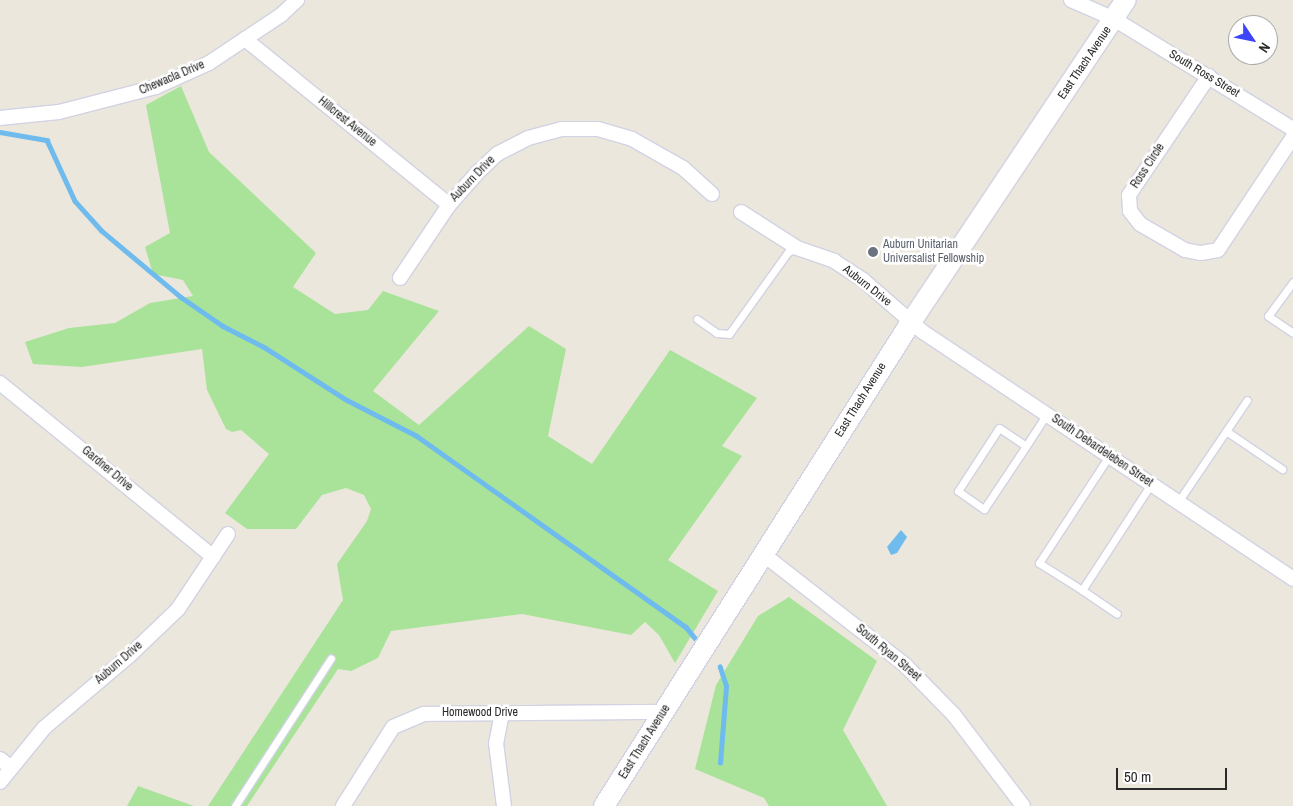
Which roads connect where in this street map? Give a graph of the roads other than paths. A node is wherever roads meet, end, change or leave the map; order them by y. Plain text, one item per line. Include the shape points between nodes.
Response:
1 (297, 0) edge
2 (1071, 0) edge
3 (1126, 0) edge
4 (1114, 20) junction
5 (246, 40) junction
6 (1209, 76) junction
7 (0, 118) edge
8 (1293, 129) edge
9 (1293, 137) edge
10 (712, 194) dead end
11 (449, 205) junction
12 (741, 212) dead end
13 (797, 248) junction
14 (400, 278) dead end
15 (1292, 284) edge
16 (697, 320) dead end
17 (911, 322) junction
18 (1293, 333) edge
19 (0, 383) edge
20 (1247, 400) dead end
21 (1046, 414) junction
22 (1226, 431) junction
23 (1026, 446) junction
24 (1109, 456) junction
25 (1282, 469) dead end
26 (1151, 484) junction
27 (1178, 502) junction
28 (228, 534) dead end
29 (763, 554) junction
30 (213, 557) junction
31 (1293, 579) edge
32 (1082, 590) junction
33 (1117, 614) dead end
34 (331, 658) dead end
35 (664, 712) junction
36 (502, 713) junction
37 (5, 764) edge
38 (0, 782) edge
39 (235, 806) edge
40 (343, 806) edge
41 (504, 806) edge
42 (604, 806) edge
43 (1022, 806) edge

1 - 5 street, Chewacla Drive
2 - 4 street
3 - 4 street, East Thach Avenue
4 - 6 street, South Ross Street
4 - 17 street, East Thach Avenue
5 - 7 street, Chewacla Drive via 156,87 59,112
5 - 11 street, Hillcrest Avenue
6 - 8 street, South Ross Street
6 - 9 street, Ross Circle via 1129,195 1130,211 1140,224 1185,250 1201,253 1218,250
10 - 11 street, Auburn Drive via 683,168 632,139 598,129 562,129 528,138 497,154
11 - 14 street, Auburn Drive
12 - 13 street, Auburn Drive
13 - 16 lane via 788,252 730,334 717,333
13 - 17 street, Auburn Drive via 834,261 863,280
15 - 18 lane via 1268,316
17 - 21 street, South Debardeleben Street
17 - 29 street, East Thach Avenue
19 - 30 street, Gardner Drive
20 - 22 lane
21 - 23 lane
21 - 24 street, South Debardeleben Street
22 - 25 lane
22 - 27 lane
23 - 23 lane via 984,509 958,491 1000,428
24 - 26 street, South Debardeleben Street
24 - 32 lane via 1039,562
26 - 27 street, South Debardeleben Street
26 - 32 lane
27 - 31 street, South Debardeleben Street
28 - 30 street, Auburn Drive
29 - 35 street, East Thach Avenue
29 - 43 street, South Ryan Street via 905,665 954,715
30 - 37 street, Auburn Drive via 178,609
32 - 33 lane
34 - 39 lane
35 - 36 street, Homewood Drive
35 - 42 street, East Thach Avenue
36 - 40 street, Homewood Drive via 424,714 392,727
36 - 41 street via 496,743
37 - 38 street, Auburn Drive

